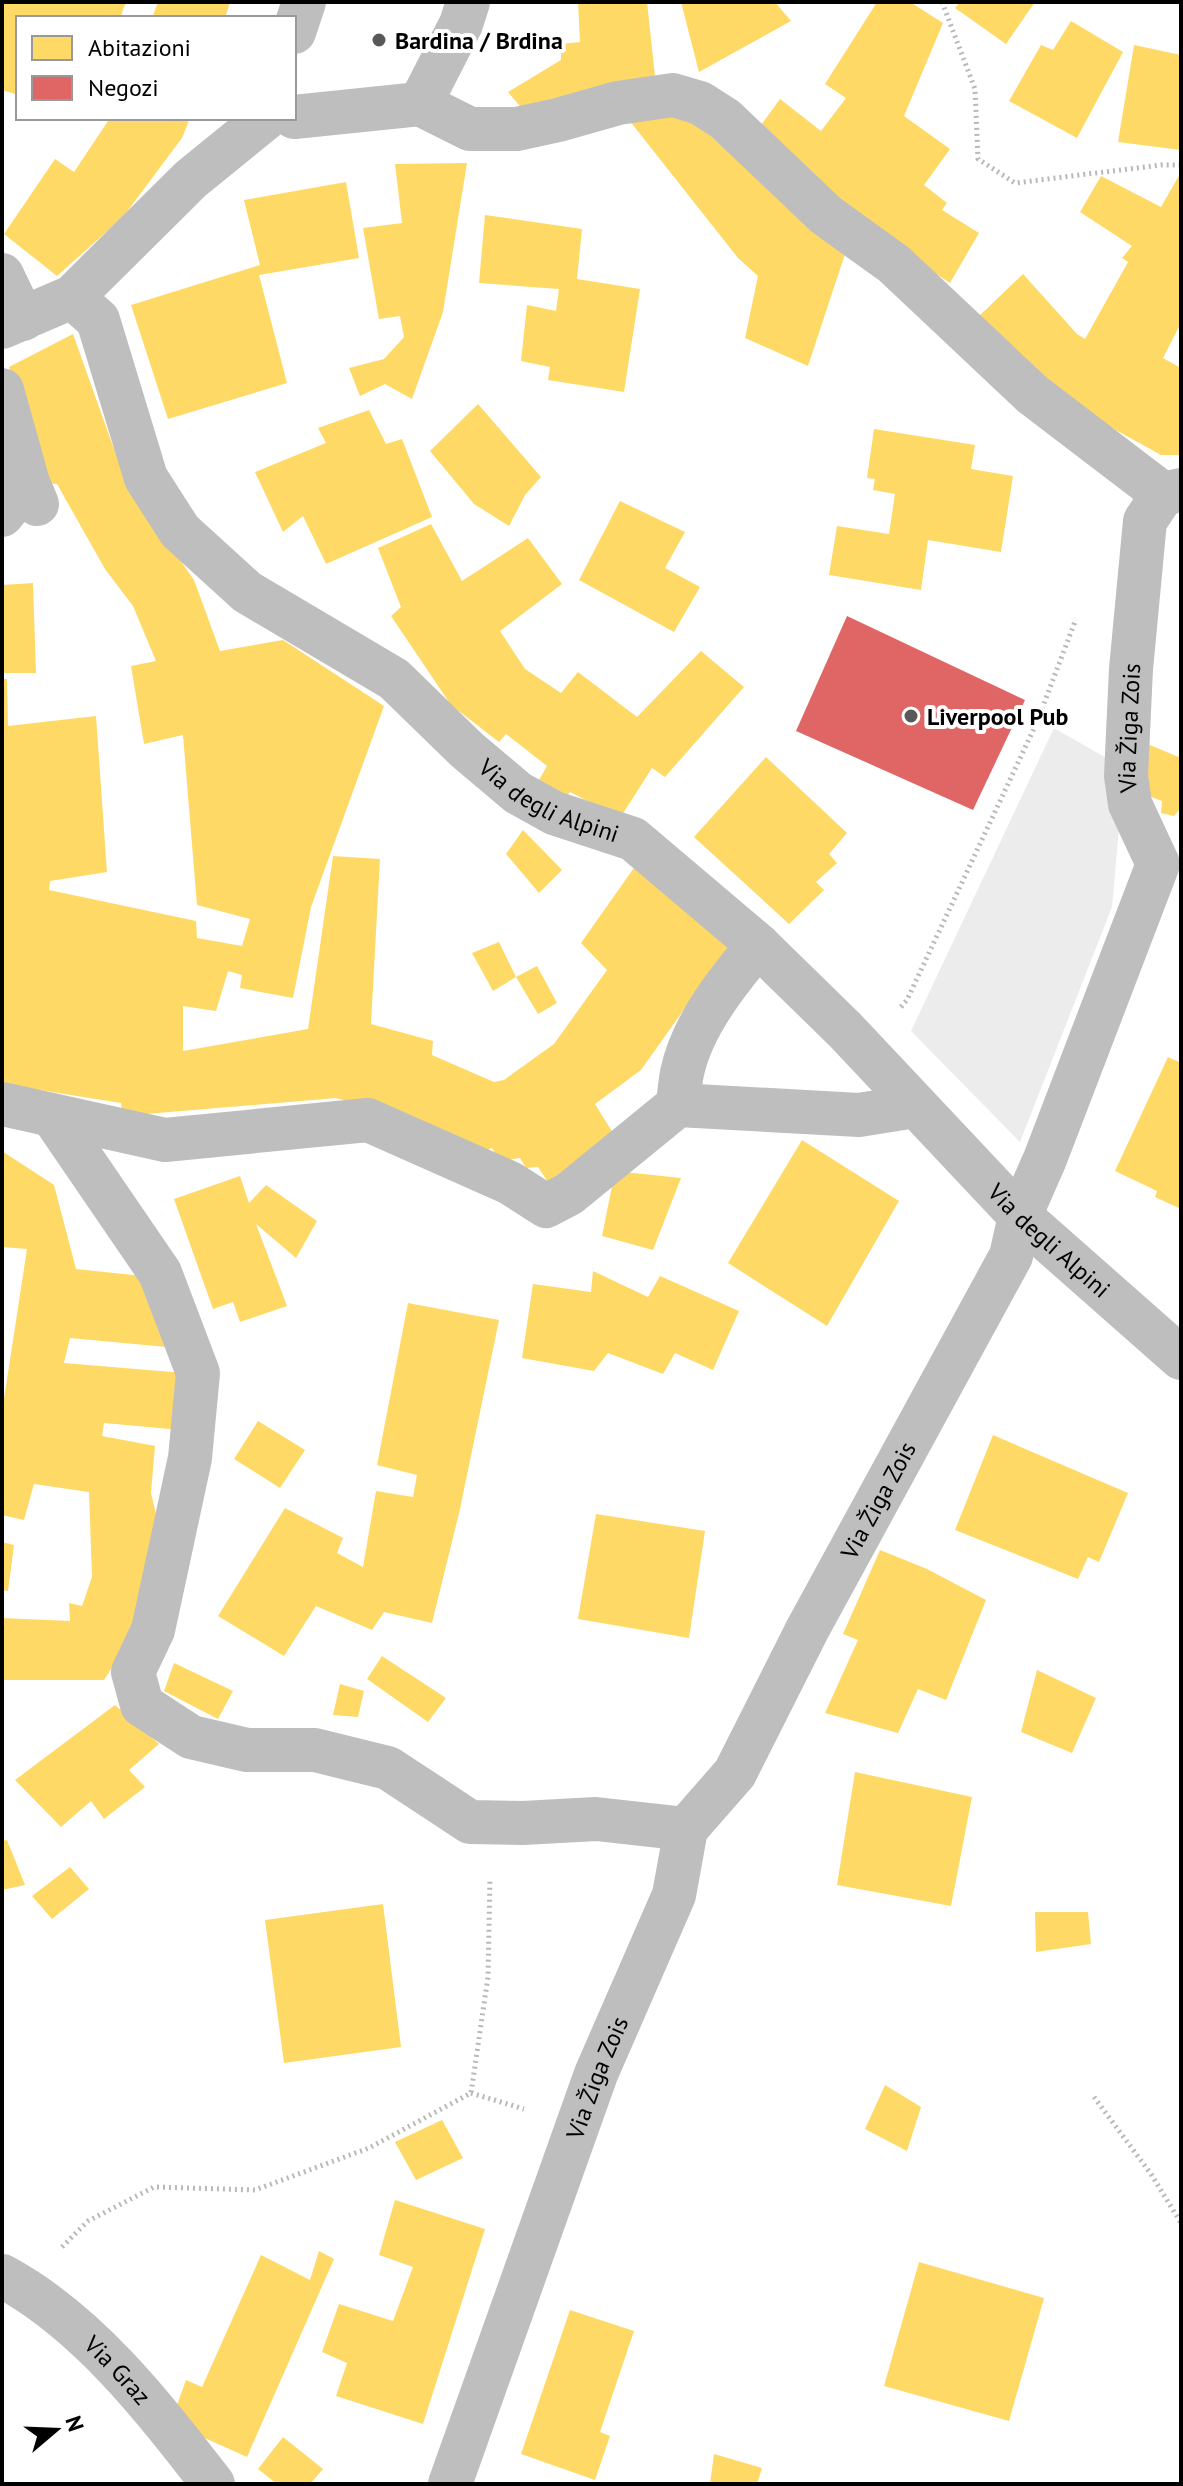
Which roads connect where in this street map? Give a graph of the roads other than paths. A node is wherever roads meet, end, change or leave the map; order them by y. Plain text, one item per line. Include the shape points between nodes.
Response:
1 (304, 2) edge
2 (468, 2) edge
3 (296, 26) edge
4 (420, 104) junction
5 (296, 116) edge
6 (275, 120) edge
7 (2, 275) edge
8 (72, 297) junction
9 (12, 323) edge
10 (2, 390) edge
11 (1172, 492) edge
12 (22, 501) edge
13 (758, 945) junction
14 (2, 1104) edge
15 (678, 1105) junction
16 (915, 1106) junction
17 (52, 1115) junction
18 (1020, 1216) junction
19 (1181, 1358) edge
20 (686, 1829) junction
21 (12, 2282) edge
22 (213, 2484) edge
23 (450, 2484) edge

1 - 3 street
2 - 4 street
4 - 5 street
4 - 11 street via 470,129 517,129 673,95 700,103 725,119 826,215 894,264 1032,394
6 - 8 street via 191,179
7 - 9 street
8 - 9 street
8 - 13 street, Via degli Alpini via 98,320 146,478 180,531 247,592 394,679 518,793 554,813 633,839
10 - 12 street
11 - 18 street, Via Žiga Zois via 1145,521 1126,776 1130,804 1158,864
13 - 15 street via 720,991 695,1039 682,1072
13 - 16 street, Via degli Alpini
14 - 17 street
15 - 16 street via 859,1115
15 - 17 street via 569,1194 546,1206 510,1183 368,1120 165,1140
16 - 18 street, Via degli Alpini
17 - 20 street via 160,1273 198,1373 190,1458 153,1630 133,1672 142,1705 191,1737 247,1750 315,1750 388,1768 470,1822 596,1819
18 - 19 street, Via degli Alpini
18 - 20 street, Via Žiga Zois via 1011,1256 735,1773
20 - 23 street, Via Žiga Zois via 674,1895 596,2074
21 - 22 street, Via Graz via 68,2320 144,2398

